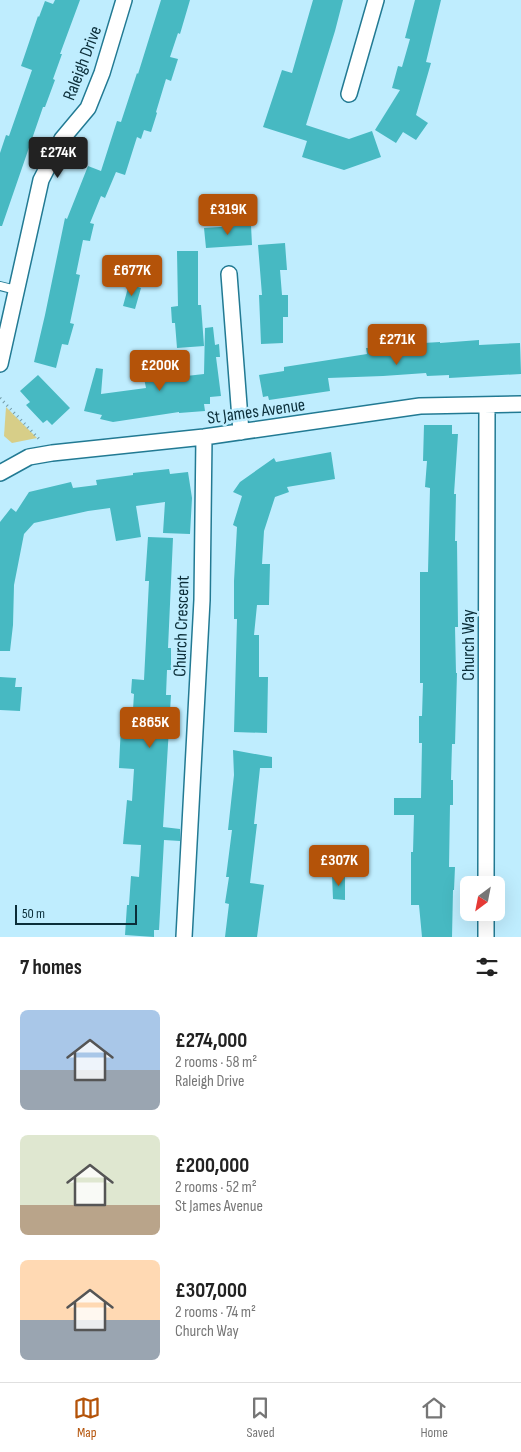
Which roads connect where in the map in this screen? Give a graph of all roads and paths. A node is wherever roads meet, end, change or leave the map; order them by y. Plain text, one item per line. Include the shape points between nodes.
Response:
1 (124, 0) edge
2 (376, 0) edge
3 (349, 94) dead end
4 (229, 274) dead end
5 (0, 286) edge
6 (16, 290) junction
7 (4, 327) edge
8 (0, 364) edge
9 (0, 398) edge
10 (521, 404) edge
11 (487, 405) junction
12 (241, 432) junction
13 (204, 437) junction
14 (52, 453) junction
15 (0, 473) edge
16 (486, 876) edge
17 (486, 921) edge
18 (184, 937) edge
19 (486, 937) edge

1 - 6 street, Raleigh Drive via 88,108 62,139 41,180
2 - 3 street
4 - 12 street
5 - 6 lane
6 - 7 street, Raleigh Drive
7 - 8 street, Raleigh Drive
9 - 14 path
10 - 11 street, St James Avenue
11 - 12 street, St James Avenue via 420,406
11 - 16 street, Church Way
12 - 13 street, St James Avenue
13 - 14 street, St James Avenue
13 - 18 street, Church Crescent via 202,600
14 - 15 street, St James Avenue via 30,457
17 - 19 street

